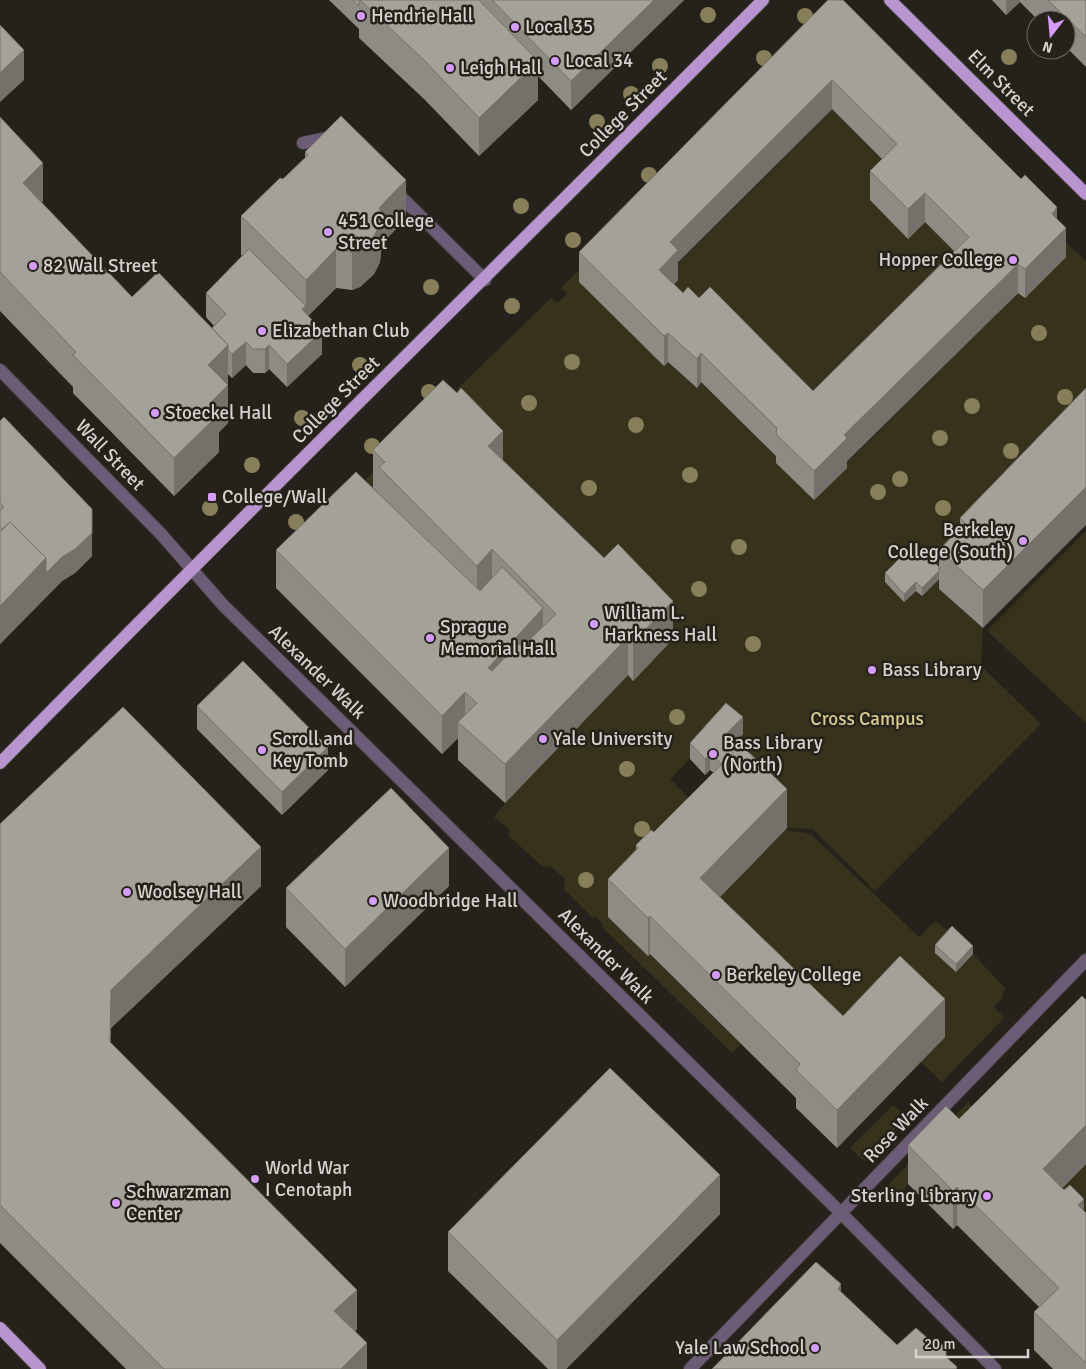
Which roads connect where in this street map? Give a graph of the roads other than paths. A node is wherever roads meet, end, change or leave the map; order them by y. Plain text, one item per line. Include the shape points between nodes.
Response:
1 (763, 0) edge
2 (890, 0) edge
3 (348, 142) edge
4 (303, 143) dead end
5 (388, 183) edge
6 (1086, 194) edge
7 (485, 280) junction
8 (0, 370) edge
9 (191, 569) junction
10 (0, 763) edge
11 (1086, 960) edge
12 (841, 1214) junction
13 (0, 1328) edge
14 (40, 1369) edge
15 (690, 1369) edge
16 (996, 1369) edge

1 - 7 main road, College Street
2 - 6 main road, Elm Street
3 - 4 street via 341,136
5 - 7 street
7 - 9 main road, College Street
8 - 9 street, Wall Street via 161,534
9 - 10 main road, College Street
9 - 12 street, Alexander Walk via 230,612
11 - 12 street, Rose Walk
12 - 15 street, Rose Walk
12 - 16 street, Alexander Walk
13 - 14 main road

